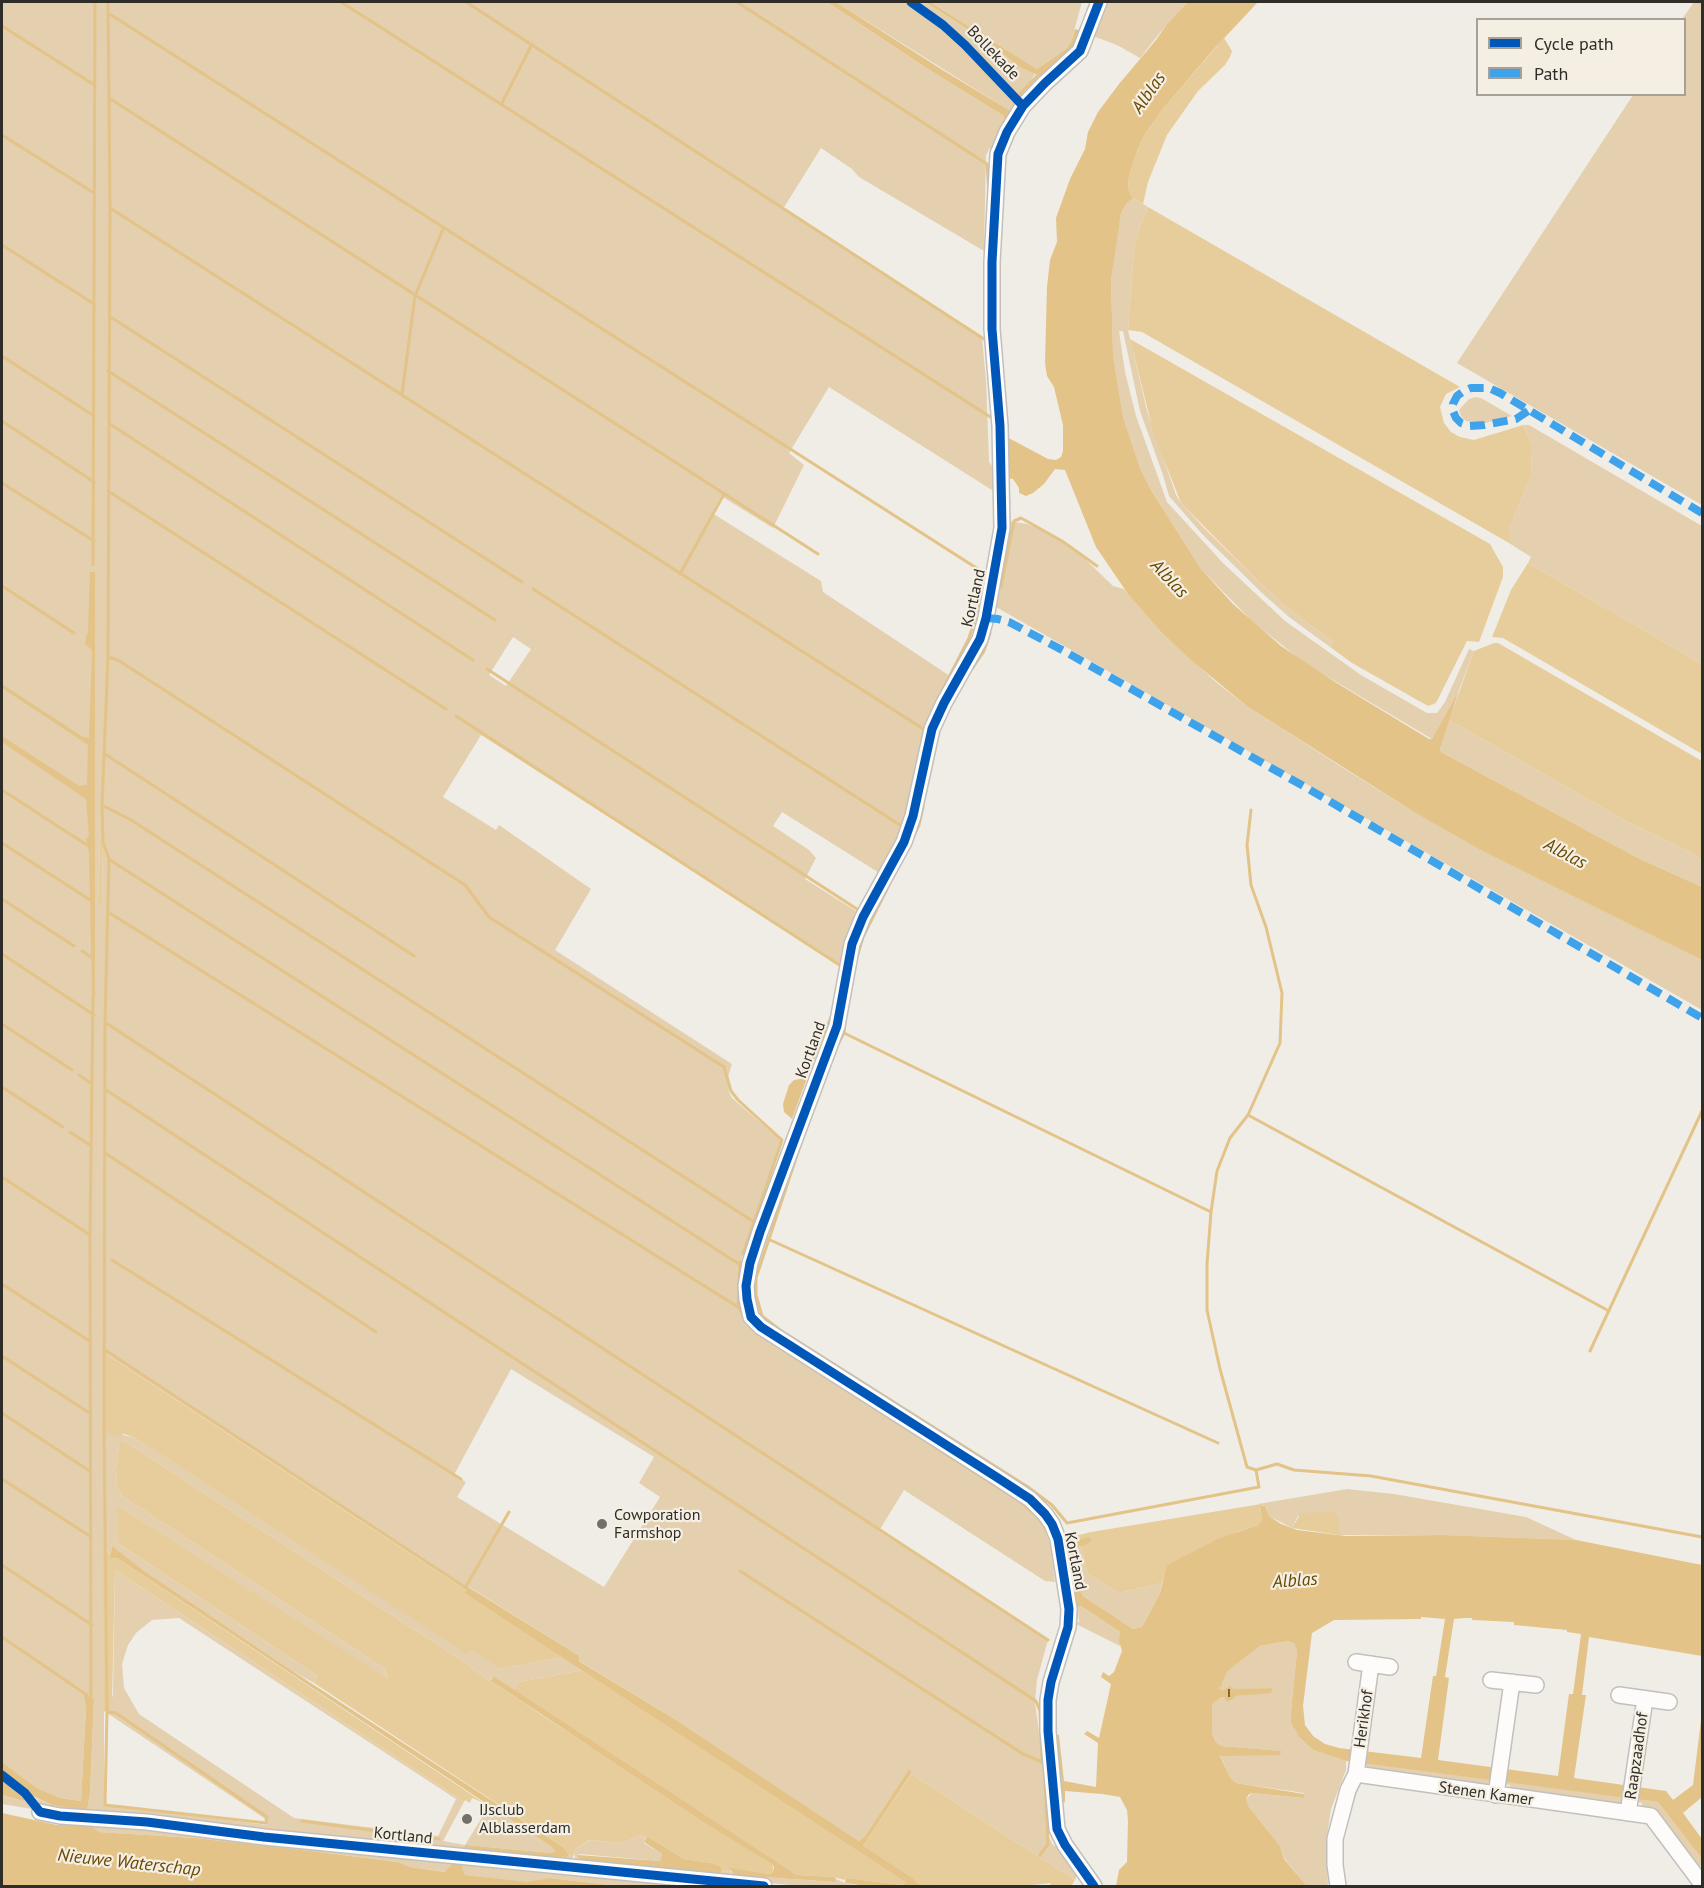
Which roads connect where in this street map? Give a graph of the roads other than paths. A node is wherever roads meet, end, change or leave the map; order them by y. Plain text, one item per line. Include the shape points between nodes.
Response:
1 (1099, 2) edge
2 (1356, 1662) dead end
3 (1371, 1664) junction
4 (1390, 1667) dead end
5 (1491, 1680) dead end
6 (1512, 1682) junction
7 (1536, 1685) dead end
8 (1619, 1695) dead end
9 (1645, 1699) junction
10 (1669, 1702) dead end
11 (1356, 1774) junction
12 (1497, 1790) junction
13 (1629, 1808) junction
14 (40, 1812) dead end
15 (1700, 1883) edge
16 (764, 1887) edge
17 (1094, 1887) edge
18 (1338, 1887) edge

1 - 17 street, Kortland via 1080,51 1023,106 998,154 992,329 1000,426 1002,528 986,618 980,639 932,729 904,842 852,944 837,1026 760,1232 746,1286 752,1317 761,1327 999,1478 1030,1499 1052,1524 1070,1609 1048,1700 1058,1829
2 - 3 street
3 - 4 street
3 - 11 street, Herikhof
5 - 6 street
6 - 7 street
6 - 12 street
8 - 9 street, Raapzaadhof
9 - 10 street, Raapzaadhof
9 - 13 street, Raapzaadhof
11 - 12 street, Stenen Kamer
11 - 18 street via 1347,1790 1335,1839
12 - 13 street, Stenen Kamer
13 - 15 street, Stenen Kamer via 1651,1816
14 - 16 street, Kortland

